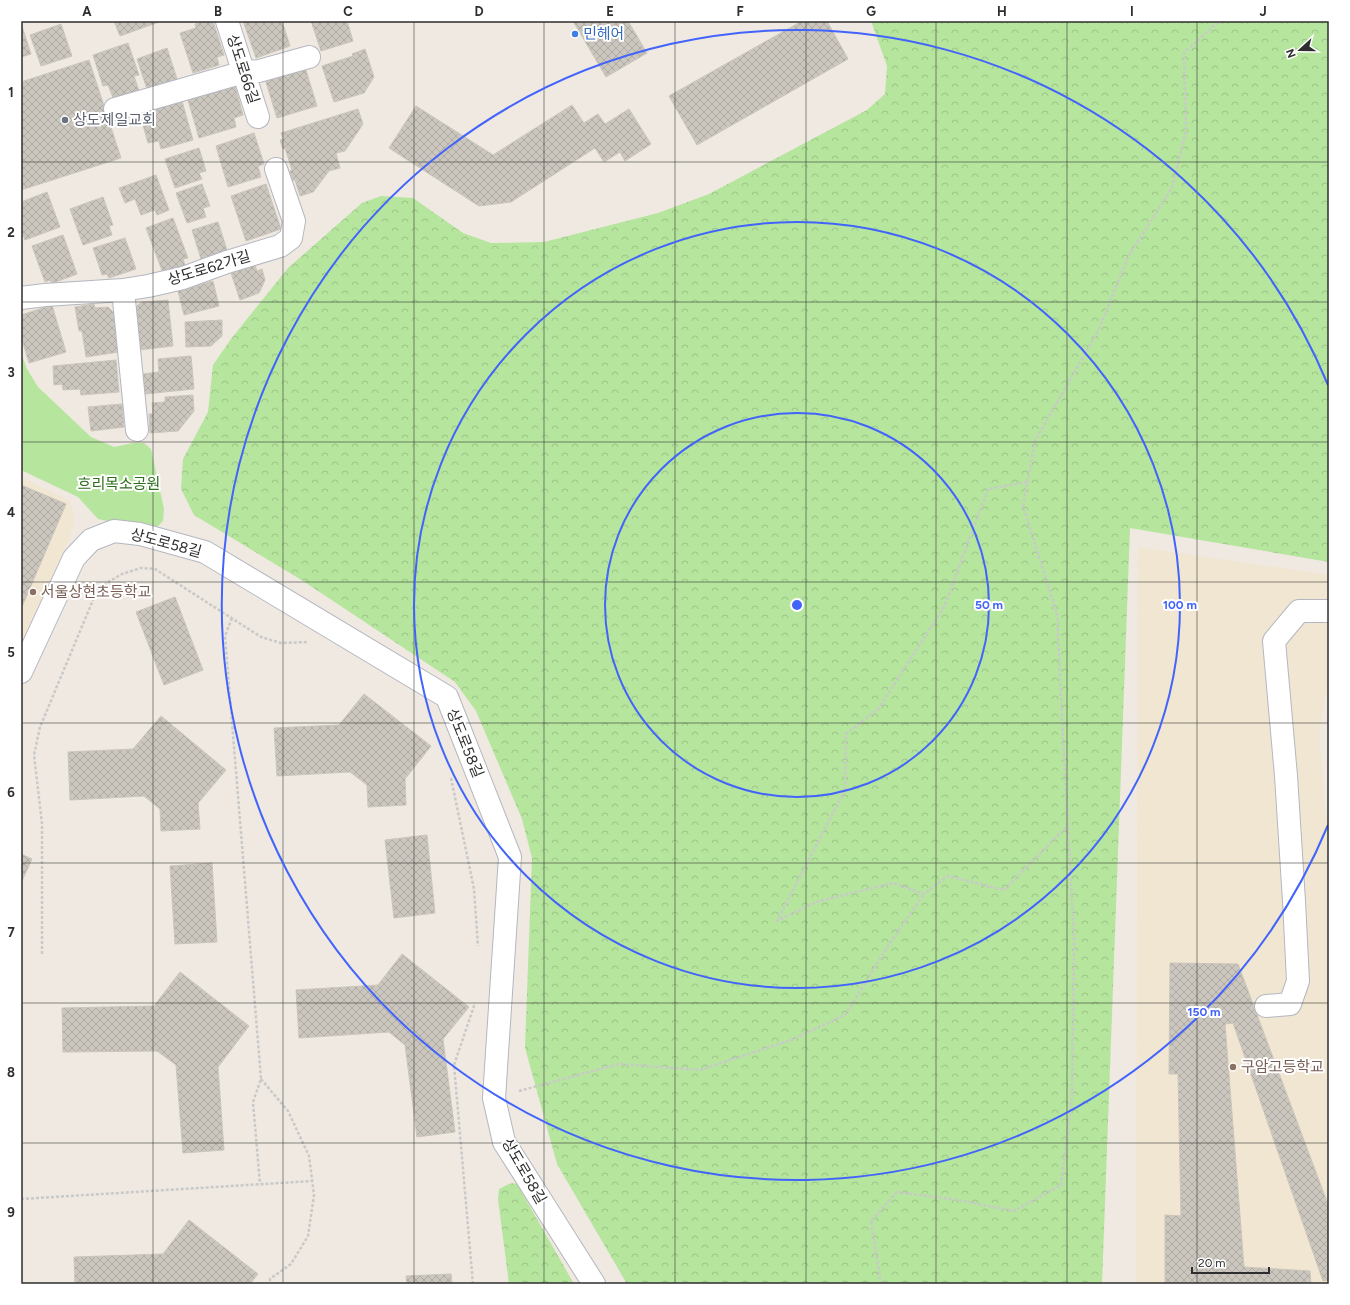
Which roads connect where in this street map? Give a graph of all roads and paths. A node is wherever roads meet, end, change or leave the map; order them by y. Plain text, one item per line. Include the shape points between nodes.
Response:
1 (227, 21) edge
2 (1219, 21) edge
3 (309, 57) dead end
4 (244, 72) junction
5 (115, 109) dead end
6 (258, 116) dead end
7 (276, 169) dead end
8 (123, 290) junction
9 (21, 298) edge
10 (137, 430) dead end
11 (1027, 482) junction
12 (1329, 611) edge
13 (232, 618) junction
14 (310, 642) dead end
15 (21, 672) edge
16 (449, 774) dead end
17 (1068, 825) junction
18 (924, 894) junction
19 (478, 949) dead end
20 (42, 954) dead end
21 (476, 998) dead end
22 (1266, 1006) dead end
23 (261, 1080) junction
24 (494, 1098) junction
25 (312, 1181) junction
26 (260, 1184) junction
27 (21, 1199) edge
28 (270, 1284) edge
29 (473, 1284) edge
30 (594, 1284) edge
31 (881, 1284) edge

1 - 4 lane, 상도로66길
2 - 11 path via 1184,53 1186,131 1172,188 1128,257 1099,329 1035,441
3 - 4 lane via 259,71
4 - 5 lane
4 - 6 lane, 상도로66길
7 - 8 lane, 상도로62가길 via 294,221 291,238 280,246 183,278
8 - 9 lane, 상도로62가길
8 - 10 lane
11 - 17 path via 1023,506 1057,614
11 - 18 path via 988,489 944,607 879,708 846,734 845,790 777,922 816,902 893,883
12 - 22 lane via 1300,611 1274,641 1298,981 1290,1004
13 - 14 path via 261,637 281,643
13 - 20 path via 155,569 141,568 122,574 98,588 40,727 34,755 42,824
13 - 23 path via 225,636
15 - 24 lane, 상도로58길 via 74,558 91,540 114,531 140,534 206,552 447,697 510,857
16 - 19 path via 474,889
17 - 18 path via 1004,890 948,876
17 - 31 path via 1074,937 1072,1098 1062,1185 1014,1211 897,1192 871,1221
18 - 24 path via 845,1015 791,1040 700,1070 619,1064
21 - 29 path via 454,1065
23 - 25 path via 288,1111 309,1156
23 - 26 path via 254,1102
24 - 30 lane, 상도로58길 via 504,1142
25 - 26 path
25 - 28 path via 314,1195 308,1236 291,1264 270,1280
26 - 27 path

